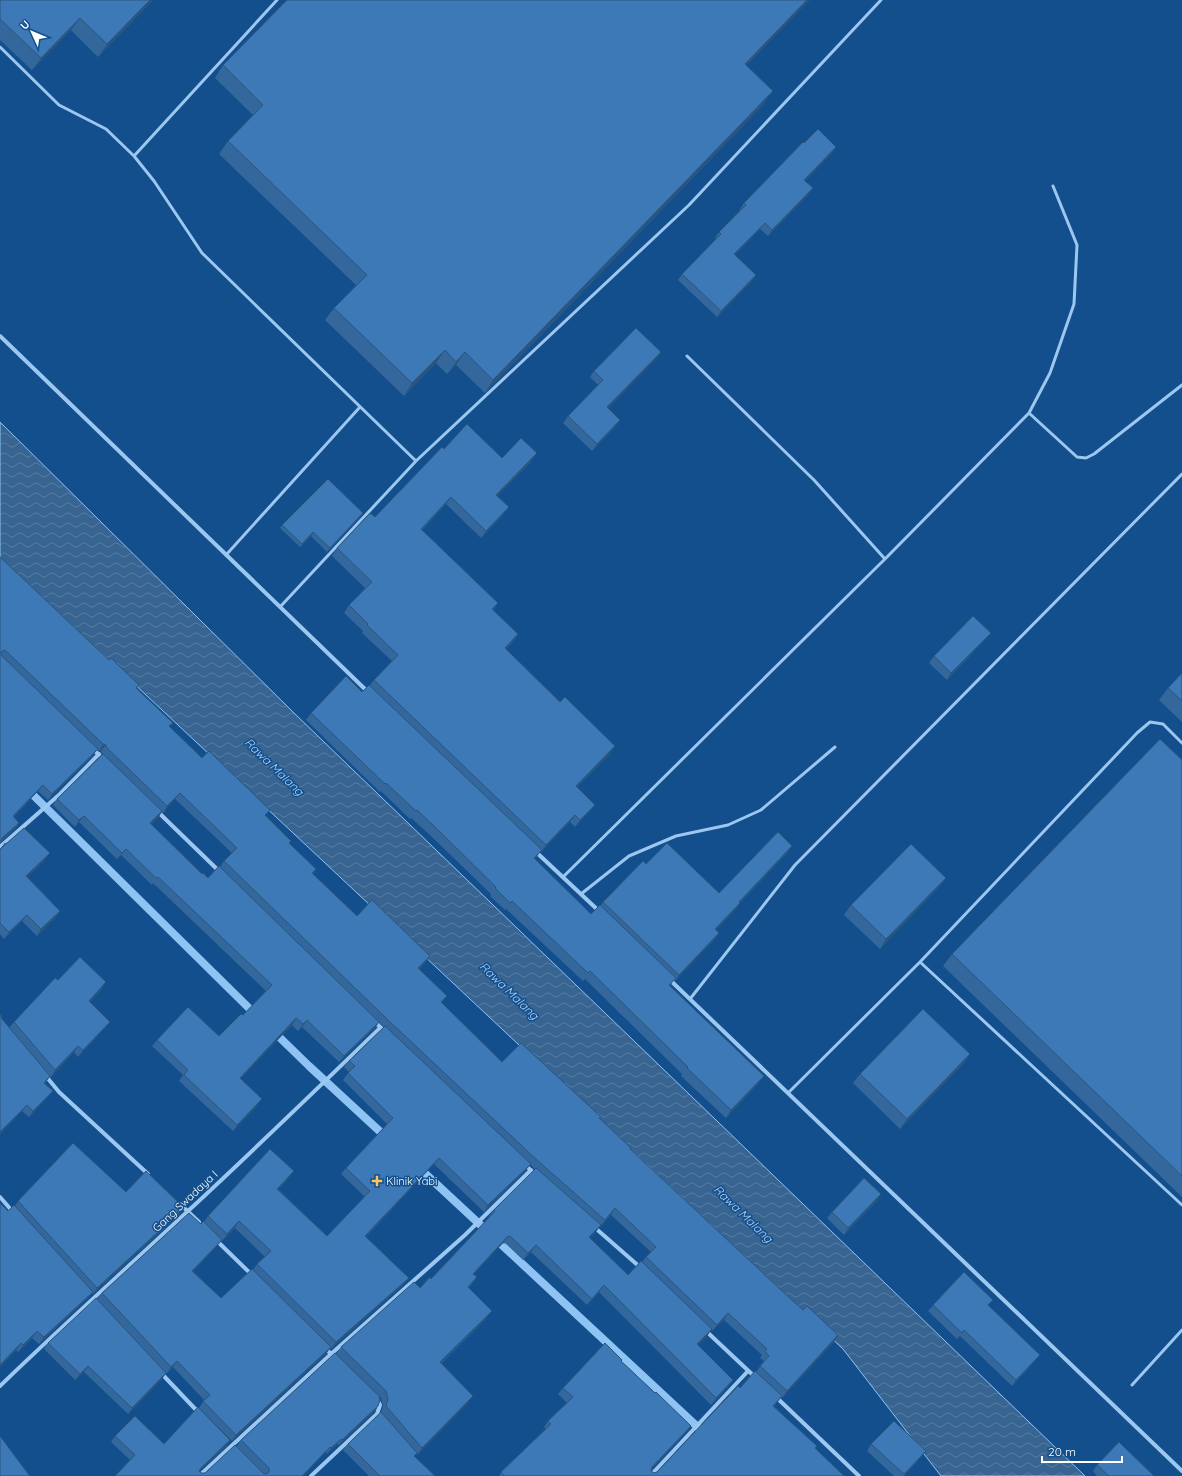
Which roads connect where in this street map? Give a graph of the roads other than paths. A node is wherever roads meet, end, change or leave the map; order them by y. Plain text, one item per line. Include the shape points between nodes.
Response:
1 (277, 0) edge
2 (881, 0) edge
3 (0, 47) edge
4 (134, 156) junction
5 (1053, 186) dead end
6 (0, 336) edge
7 (687, 356) dead end
8 (1182, 386) edge
9 (360, 407) junction
10 (1029, 413) junction
11 (416, 461) junction
12 (1182, 474) edge
13 (226, 554) junction
14 (885, 559) junction
15 (280, 607) junction
16 (372, 695) edge
17 (1182, 743) edge
18 (88, 744) edge
19 (835, 747) dead end
20 (98, 754) junction
21 (110, 765) edge
22 (154, 808) edge
23 (0, 847) edge
24 (534, 849) edge
25 (563, 877) junction
26 (226, 878) edge
27 (581, 894) junction
28 (604, 916) edge
29 (920, 962) junction
30 (667, 977) edge
31 (690, 999) junction
32 (369, 1017) edge
33 (380, 1028) junction
34 (386, 1033) edge
35 (39, 1069) edge
36 (788, 1093) junction
37 (519, 1159) edge
38 (531, 1170) junction
39 (154, 1180) edge
40 (542, 1181) edge
41 (0, 1197) edge
42 (177, 1201) edge
43 (1182, 1205) edge
44 (188, 1212) junction
45 (15, 1214) edge
46 (589, 1222) edge
47 (205, 1228) edge
48 (210, 1233) edge
49 (647, 1274) edge
50 (254, 1277) edge
51 (86, 1293) edge
52 (91, 1299) junction
53 (97, 1305) edge
54 (703, 1328) edge
55 (1182, 1330) edge
56 (320, 1343) edge
57 (331, 1354) junction
58 (342, 1364) edge
59 (155, 1366) edge
60 (748, 1371) junction
61 (759, 1381) edge
62 (1132, 1385) dead end
63 (0, 1386) edge
64 (372, 1395) edge
65 (775, 1396) edge
66 (377, 1414) junction
67 (204, 1417) edge
68 (382, 1420) edge
69 (226, 1440) edge
70 (231, 1446) junction
71 (237, 1451) edge
72 (1182, 1470) edge
73 (199, 1476) edge
74 (311, 1476) edge
75 (650, 1476) edge
76 (859, 1476) edge

1 - 4 lane
2 - 11 lane via 689,205
3 - 4 lane via 59,105 106,129
4 - 9 lane via 154,181 202,253
5 - 10 lane via 1077,245 1074,304 1050,373
6 - 13 street
7 - 14 lane via 814,480
8 - 10 lane via 1086,458 1078,458
9 - 11 lane
9 - 13 lane
10 - 14 lane
11 - 15 lane
12 - 31 lane via 795,865
13 - 15 street
14 - 25 lane
15 - 16 street
17 - 29 lane via 1162,724 1150,722
18 - 20 street
19 - 27 lane via 761,810 728,825 676,836 629,856
20 - 21 street
20 - 23 street via 60,794
22 - 26 street
24 - 25 street
25 - 27 street
27 - 28 street
29 - 36 lane
29 - 43 lane
30 - 31 street
31 - 36 street
32 - 33 street
33 - 34 street
33 - 44 street, Gang Swadaya I
35 - 39 street via 59,1092
36 - 72 street
37 - 38 street
38 - 40 street
38 - 57 street via 465,1235
41 - 45 street
42 - 44 street
44 - 47 street
44 - 52 street, Gang Swadaya I
46 - 49 street
48 - 50 street
51 - 52 street
52 - 53 street
52 - 63 street, Gang Swadaya I
54 - 60 street
55 - 62 lane
56 - 57 street
57 - 58 street
57 - 70 street
59 - 67 street
60 - 61 street
60 - 75 street
64 - 66 street via 380,1405
65 - 76 street
66 - 68 street
66 - 74 street
69 - 70 street
70 - 71 street
70 - 73 street

